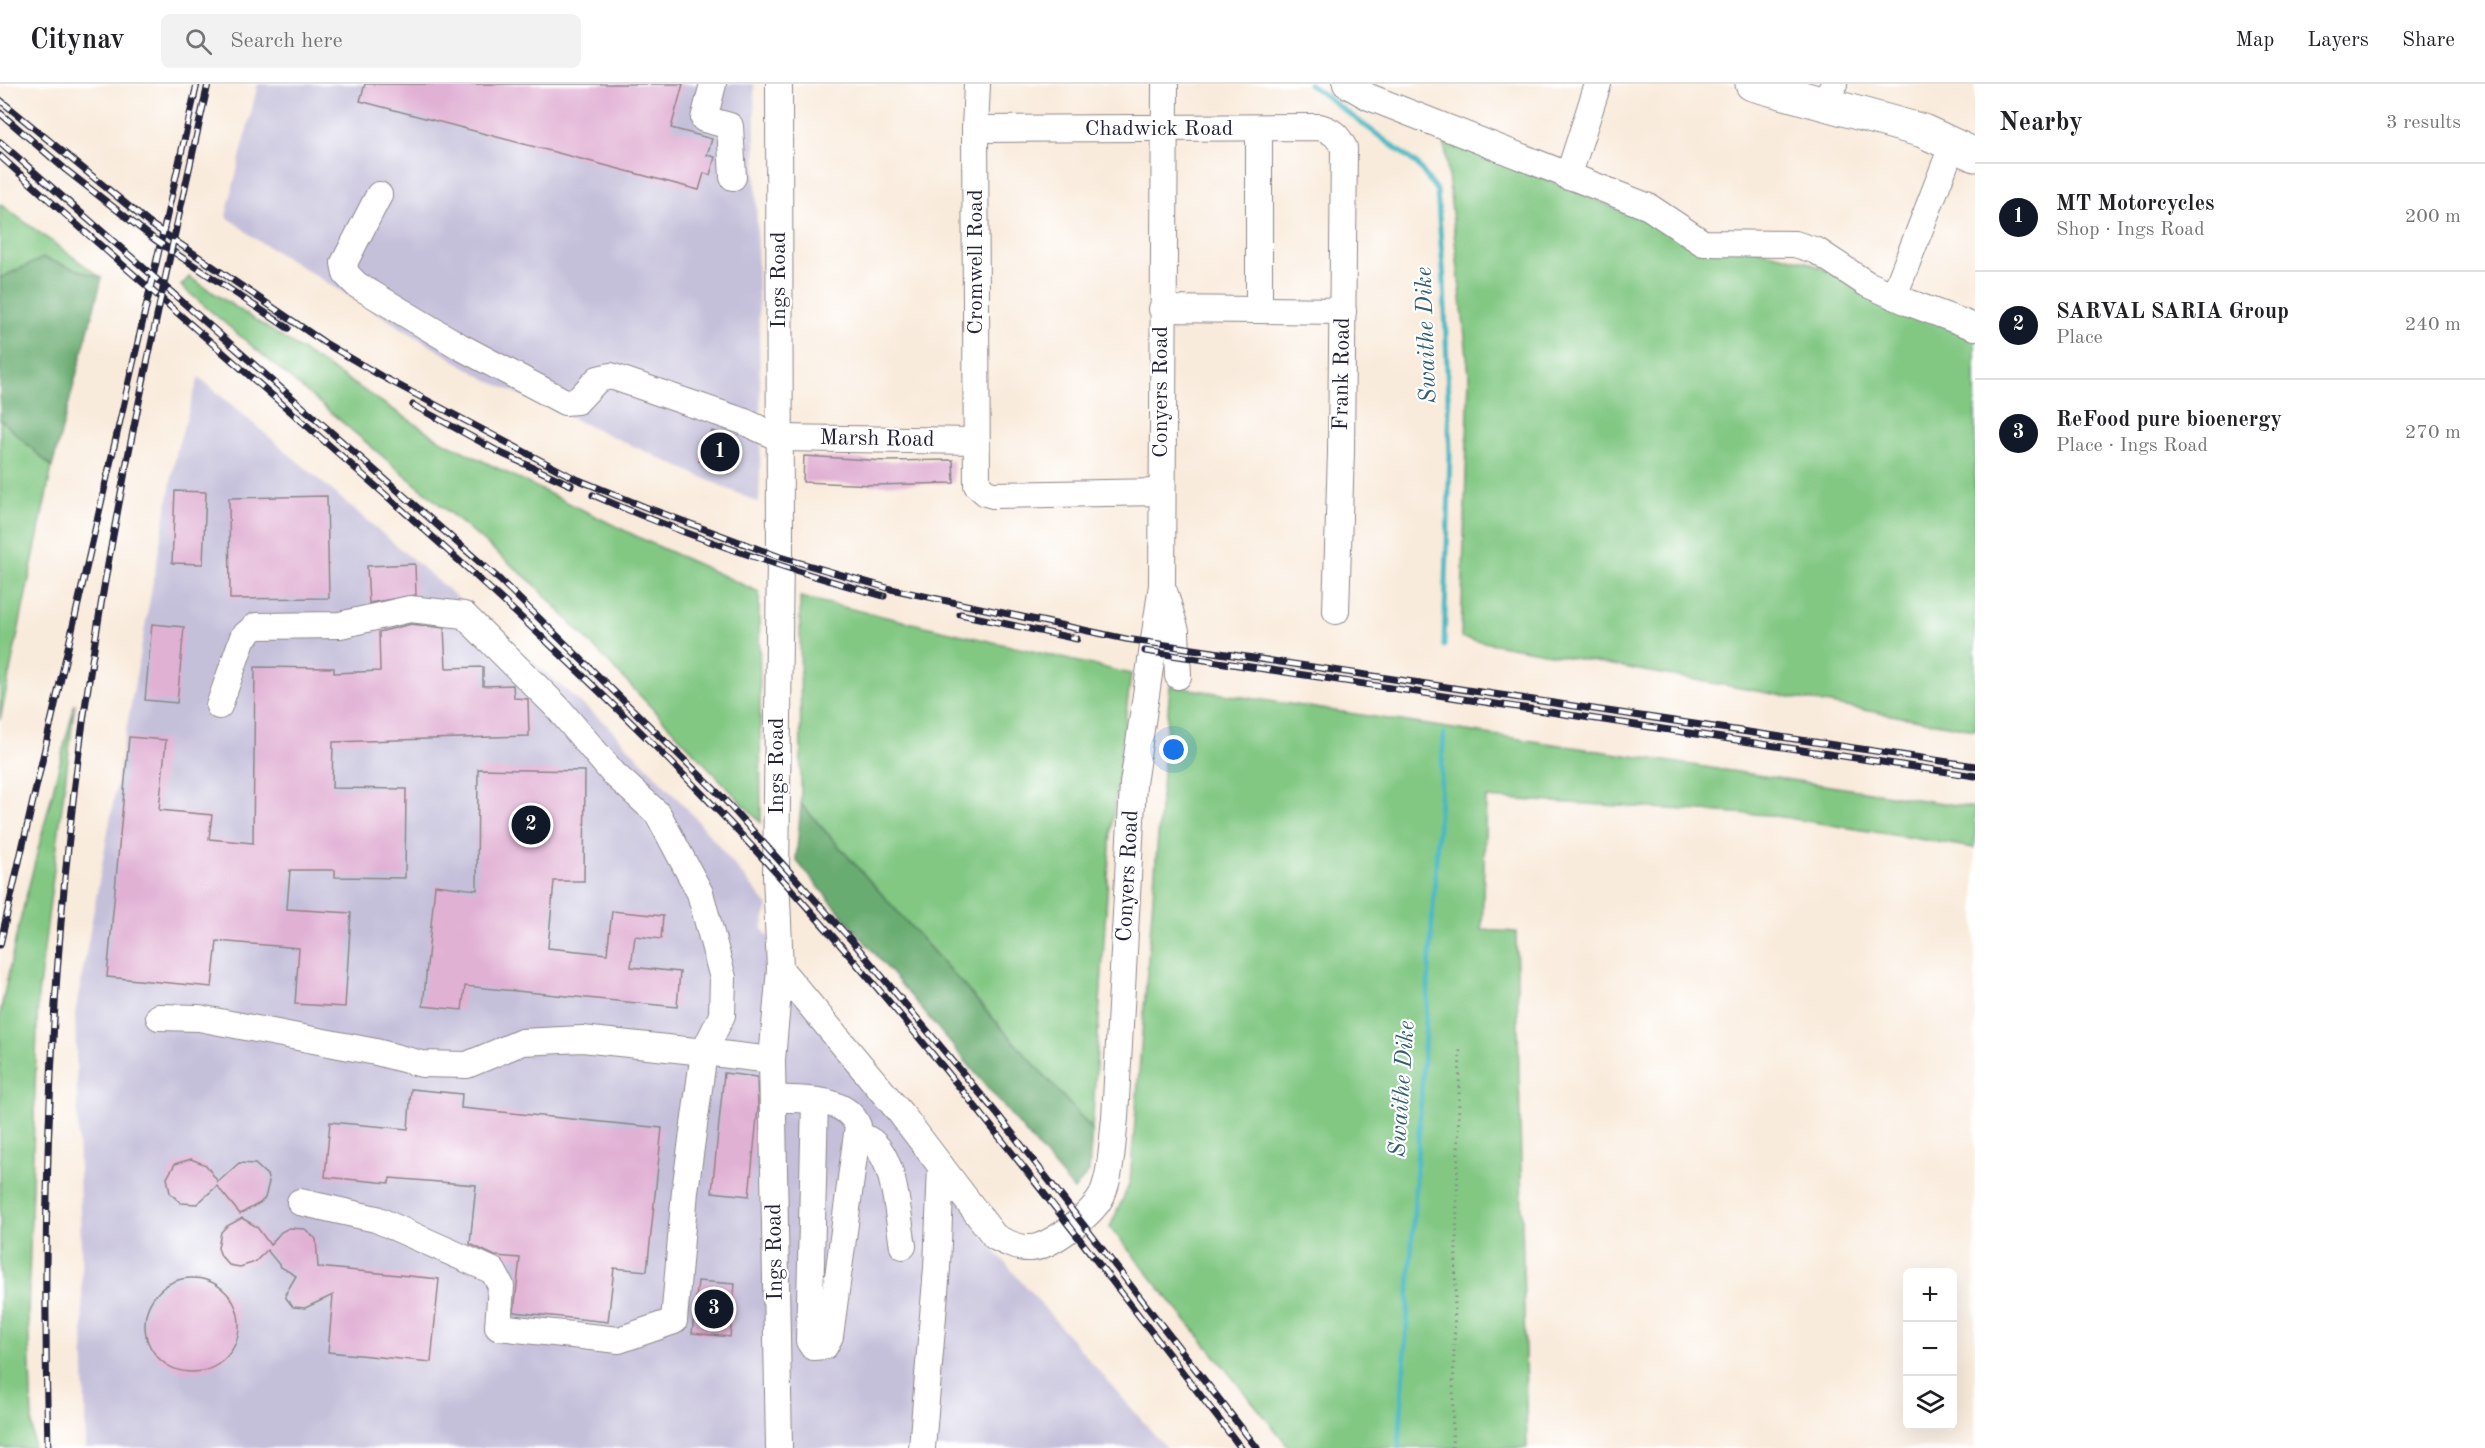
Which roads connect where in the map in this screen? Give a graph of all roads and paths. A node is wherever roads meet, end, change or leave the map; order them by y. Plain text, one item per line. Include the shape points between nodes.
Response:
1 (713, 84) edge
2 (779, 84) edge
3 (790, 84) edge
4 (977, 84) edge
5 (1165, 84) edge
6 (1346, 84) edge
7 (1598, 84) edge
8 (1752, 84) edge
9 (1829, 94) edge
10 (1259, 128) junction
11 (975, 129) junction
12 (1165, 129) junction
13 (1339, 137) joint
14 (1964, 149) edge
15 (733, 177) dead end
16 (1568, 177) junction
17 (379, 195) dead end
18 (1894, 296) junction
19 (1162, 309) junction
20 (1259, 310) junction
21 (1343, 311) junction
22 (1975, 327) edge
23 (779, 438) junction
24 (975, 441) junction
25 (1161, 492) junction
26 (1162, 585) junction
27 (1336, 611) dead end
28 (1178, 676) dead end
29 (219, 706) dead end
30 (780, 969) junction
31 (159, 1017) dead end
32 (1460, 1046) dead end
33 (704, 1052) junction
34 (772, 1060) junction
35 (773, 1098) junction
36 (815, 1102) junction
37 (858, 1136) junction
38 (941, 1166) junction
39 (300, 1202) dead end
40 (903, 1246) dead end
41 (779, 1448) edge
42 (922, 1448) edge
43 (1452, 1448) edge

1 - 15 street via 704,119 730,126
2 - 3 street
2 - 23 street, Ings Road
4 - 11 street, Cromwell Road
5 - 12 street, Conyers Road
6 - 16 street via 1369,97
7 - 16 street
8 - 9 highway
9 - 14 highway
10 - 12 street, Chadwick Road
10 - 13 street, Chadwick Road via 1319,127
10 - 20 street
11 - 12 street, Chadwick Road
11 - 24 street, Cromwell Road
12 - 19 street, Conyers Road
13 - 21 street, Frank Road via 1344,148
14 - 18 street
16 - 18 street via 1649,207 1703,243 1795,244 1816,251 1867,284
17 - 23 street via 344,263 346,273 357,285 461,347 565,402 577,401 598,379 611,376 745,422
18 - 22 street
19 - 20 street
19 - 25 street, Conyers Road
20 - 21 street
21 - 27 street, Frank Road
23 - 24 street, Marsh Road
23 - 30 street, Ings Road via 776,875
24 - 25 street, Cromwell Road via 975,478 986,493
25 - 26 street, Conyers Road
26 - 28 street via 1176,631
26 - 38 street, Conyers Road via 1133,784 1115,1118 1102,1196 1095,1207 1054,1240 1030,1248 1008,1244 995,1237
29 - 33 street via 243,637 256,626 340,625 410,609 464,615 658,814 700,893 723,978 722,1016
30 - 34 street, Ings Road
30 - 38 street, Conyers Road
31 - 33 street via 199,1018 422,1064 467,1065 522,1042 570,1040
32 - 43 path
33 - 34 street
33 - 39 street via 685,1191 674,1321 619,1340 498,1327 501,1286 493,1271 376,1219
34 - 35 street, Ings Road
35 - 36 street
35 - 41 street, Ings Road
36 - 37 street via 835,1104 854,1115
36 - 37 street via 809,1334 813,1347 825,1346 831,1336
37 - 40 street via 875,1142 885,1157
38 - 42 street

